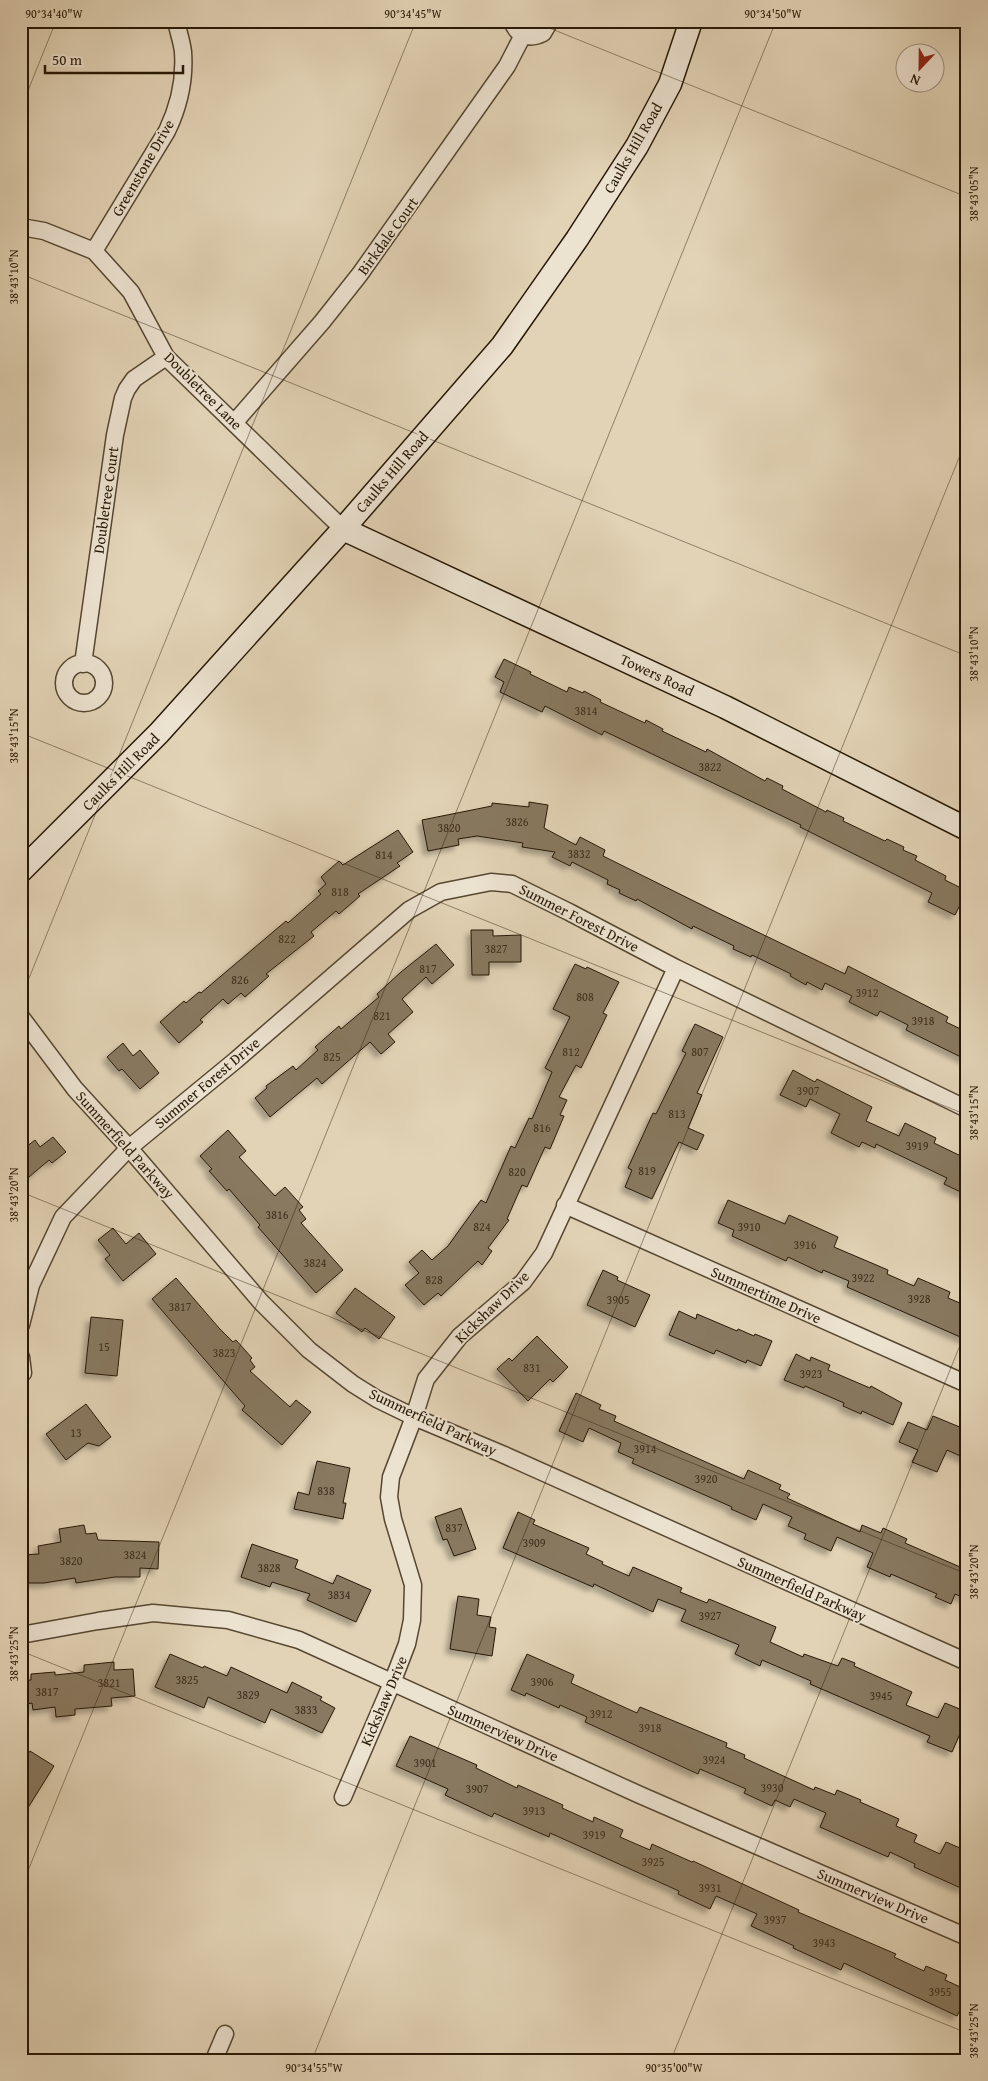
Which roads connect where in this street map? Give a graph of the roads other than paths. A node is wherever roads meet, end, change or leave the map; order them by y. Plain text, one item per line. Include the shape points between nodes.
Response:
1 (176, 21) edge
2 (512, 21) edge
3 (550, 21) edge
4 (691, 21) edge
5 (523, 35) junction
6 (21, 227) edge
7 (94, 251) junction
8 (166, 357) junction
9 (234, 423) junction
10 (343, 530) junction
11 (83, 664) dead end
12 (967, 829) edge
13 (21, 871) edge
14 (676, 968) junction
15 (21, 1017) edge
16 (967, 1109) edge
17 (129, 1148) junction
18 (565, 1205) junction
19 (21, 1325) edge
20 (967, 1384) edge
21 (414, 1417) junction
22 (21, 1634) edge
23 (967, 1662) edge
24 (392, 1683) junction
25 (343, 1797) dead end
26 (967, 1937) edge
27 (226, 2034) dead end
28 (214, 2060) edge

1 - 7 street, Greenstone Drive via 183,51 180,98 175,115
2 - 5 street via 514,28
3 - 5 street via 543,33 530,37
4 - 10 main road, Caulks Hill Road via 670,84 638,146 577,239 502,346
5 - 9 street, Birkdale Court via 507,66 360,274
6 - 7 street, Doubletree Lane via 44,231
7 - 8 street, Doubletree Lane via 132,292
8 - 9 street, Doubletree Lane
8 - 11 street, Doubletree Court via 134,379 123,398
9 - 10 street, Doubletree Lane
10 - 12 main road, Towers Road via 725,707
10 - 13 main road, Caulks Hill Road via 159,734
14 - 16 street, Summer Forest Drive
14 - 17 street, Summer Forest Drive via 512,884 492,882 441,892 409,910
14 - 18 street, Kickshaw Drive
15 - 17 street, Summerfield Parkway via 75,1089
17 - 19 street, Summer Forest Drive via 63,1217 30,1286
17 - 21 street, Summerfield Parkway via 261,1302 308,1350 353,1384
18 - 20 street, Summertime Drive
18 - 21 street, Kickshaw Drive via 544,1253 523,1282 460,1336 426,1379
21 - 23 street, Summerfield Parkway
21 - 24 street, Kickshaw Drive via 391,1477 389,1496 413,1585 412,1620 407,1644
22 - 24 street, Summerview Drive via 154,1613 228,1620 299,1640
24 - 25 street, Kickshaw Drive
24 - 26 street, Summerview Drive
27 - 28 street

